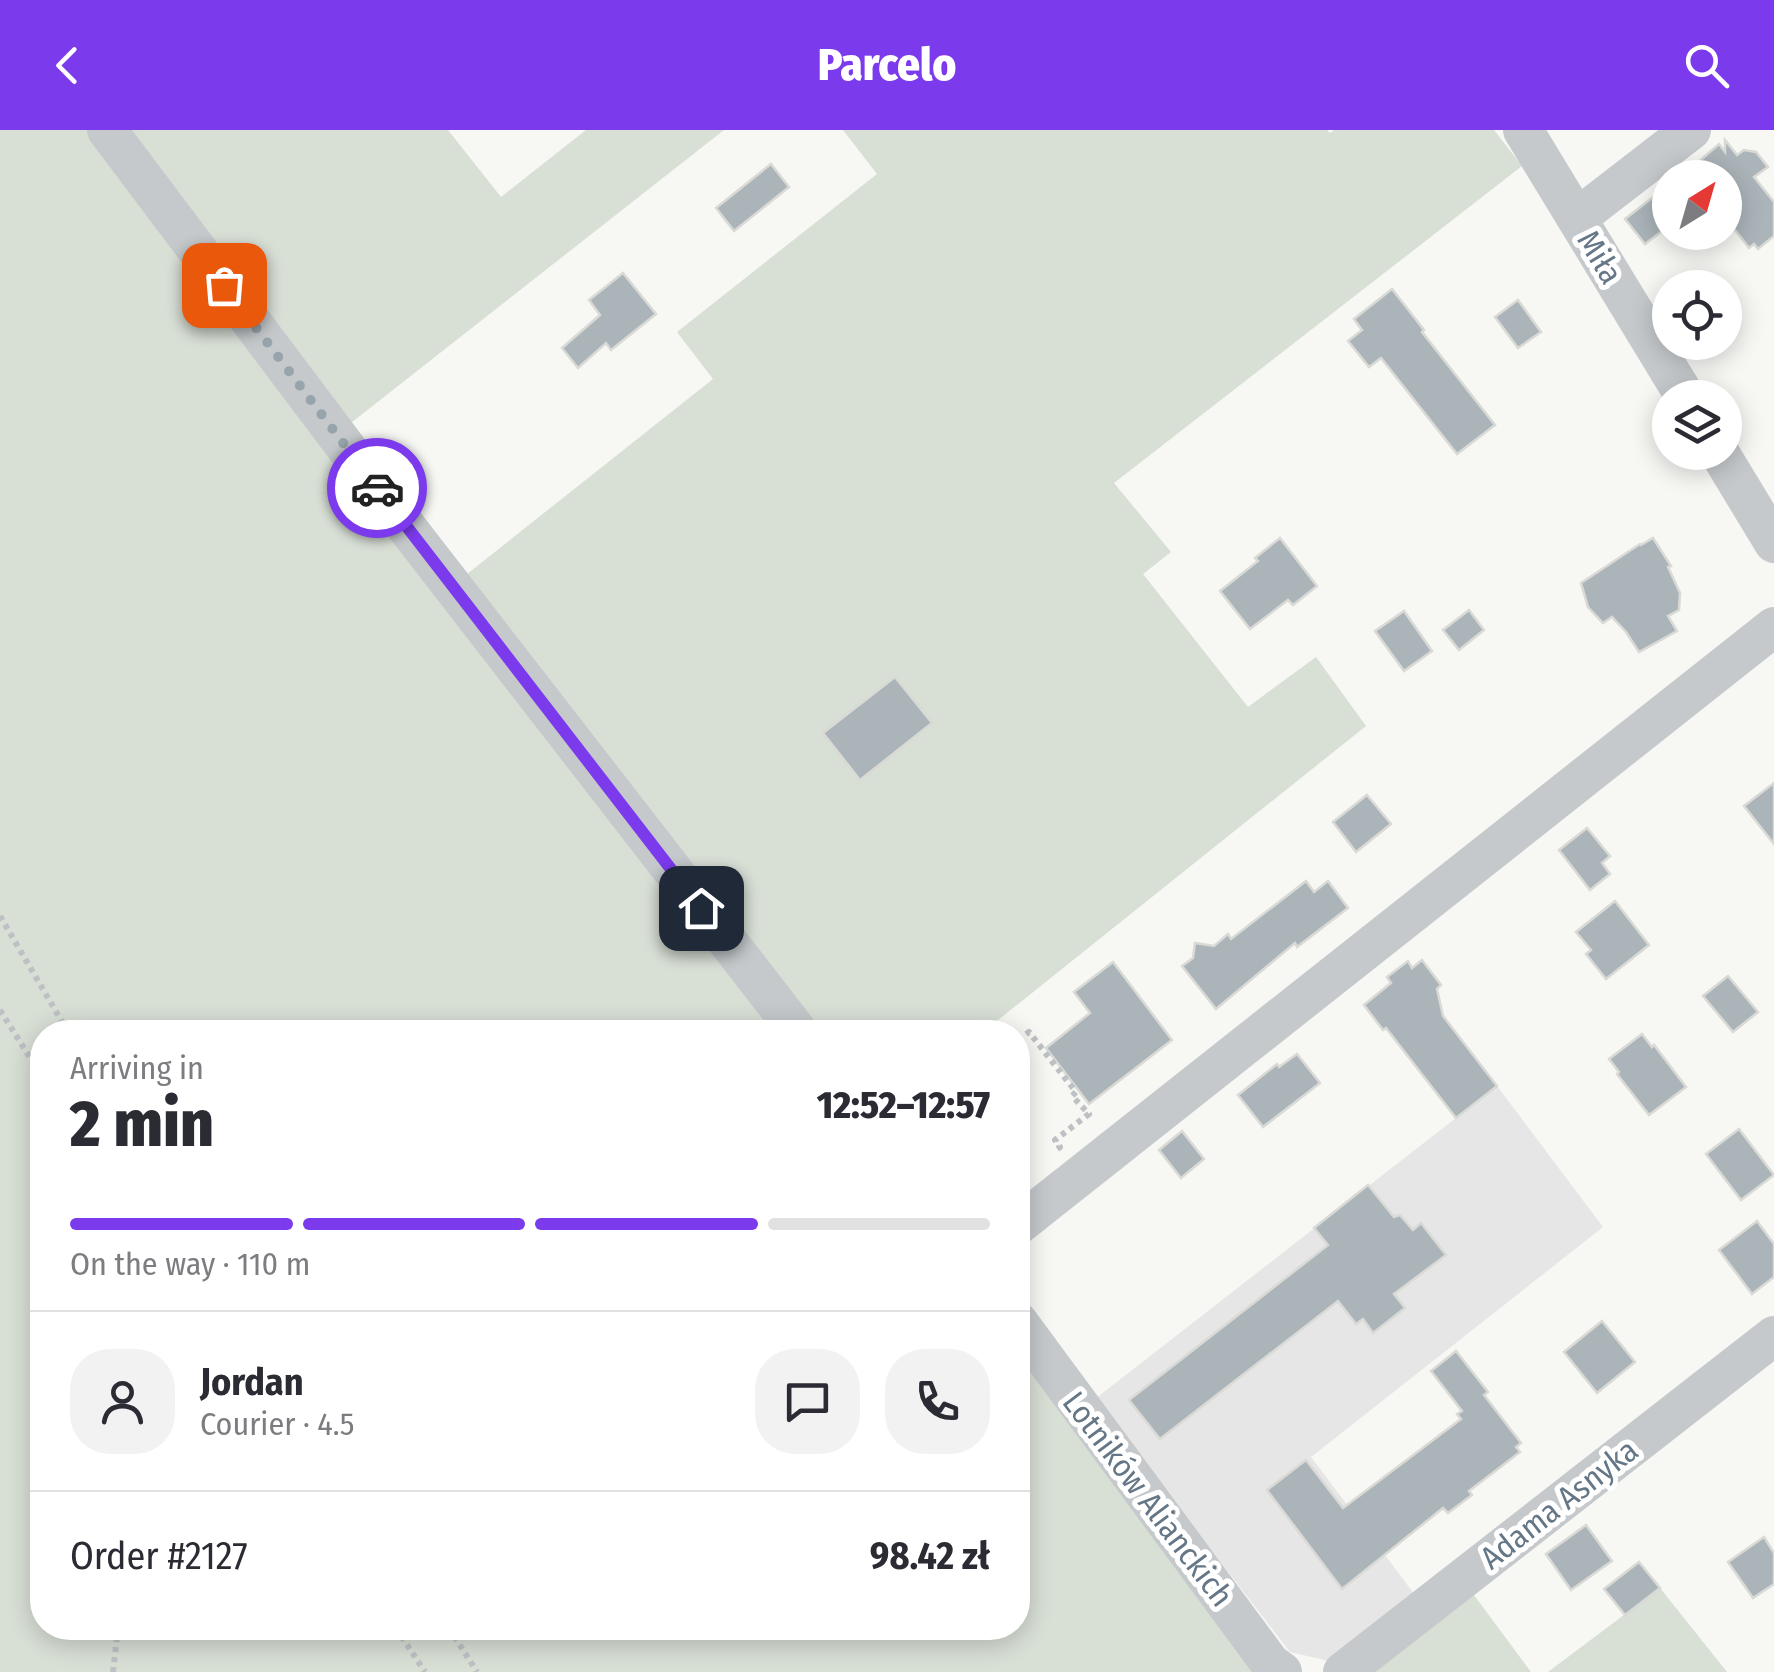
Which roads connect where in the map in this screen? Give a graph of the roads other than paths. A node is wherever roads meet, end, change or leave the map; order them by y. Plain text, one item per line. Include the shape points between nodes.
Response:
1 (106, 130) edge
2 (1523, 130) edge
3 (1691, 130) edge
4 (1577, 218) junction
5 (1675, 380) edge
6 (1731, 470) edge
7 (1770, 527) edge
8 (1774, 628) edge
9 (789, 1020) edge
10 (1030, 1217) edge
11 (1774, 1336) edge
12 (1030, 1338) edge
13 (1282, 1672) edge
14 (1343, 1672) edge

1 - 9 street
2 - 4 street, Miła
3 - 4 street, Miła
4 - 5 street, Miła
6 - 7 street
8 - 10 street
11 - 14 street, Adama Asnyka
12 - 13 street, Lotników Alianckich

